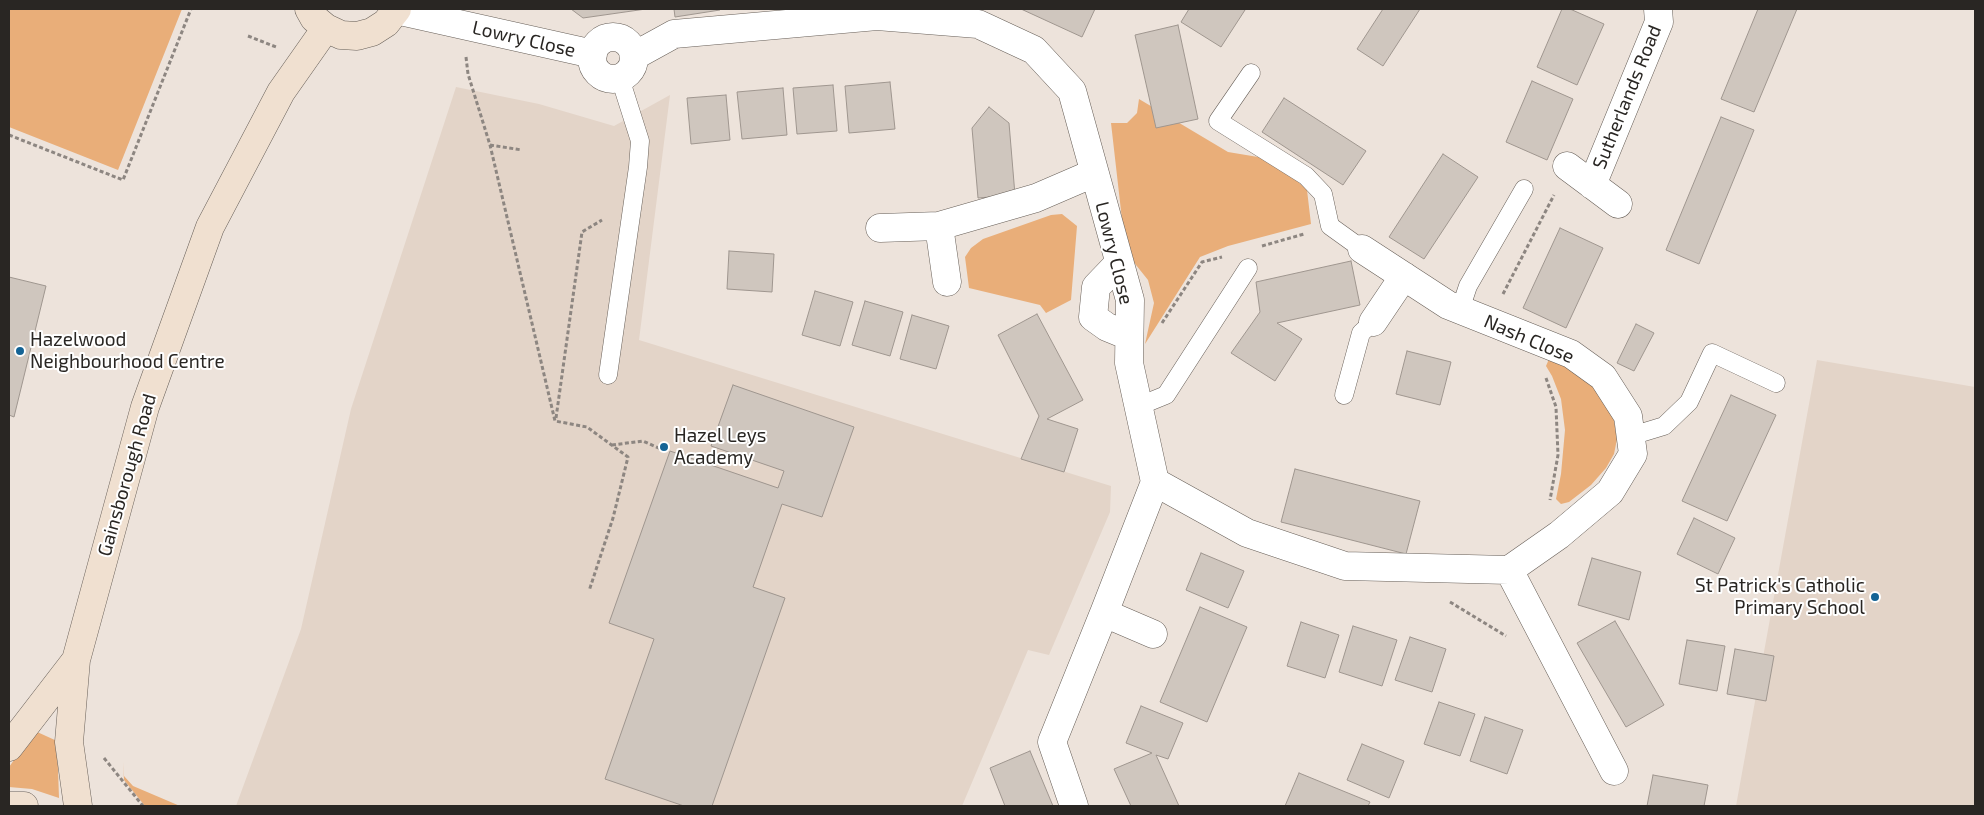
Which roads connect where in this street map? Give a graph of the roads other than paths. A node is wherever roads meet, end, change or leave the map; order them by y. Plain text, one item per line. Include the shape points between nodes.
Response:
1 (1658, 9) edge
2 (396, 10) edge
3 (876, 12) edge
4 (317, 19) edge
5 (627, 67) junction
6 (1251, 73) dead end
7 (1094, 173) junction
8 (1562, 178) road end
9 (1592, 185) junction
10 (1524, 189) dead end
11 (1618, 204) dead end
12 (939, 226) junction
13 (880, 228) dead end
14 (1362, 249) joint
15 (1119, 263) junction
16 (1248, 268) dead end
17 (1404, 276) junction
18 (947, 282) dead end
19 (1460, 310) junction
20 (1373, 322) joint
21 (1129, 336) junction
22 (608, 375) dead end
23 (1776, 383) dead end
24 (1344, 395) dead end
25 (1138, 406) junction
26 (1631, 436) junction
27 (1155, 482) junction
28 (1509, 570) junction
29 (1104, 613) junction
30 (1153, 634) dead end
31 (76, 660) junction
32 (9, 746) edge
33 (1614, 771) dead end
34 (9, 806) edge
35 (24, 806) edge
36 (78, 806) edge
37 (1074, 806) edge

1 - 9 street, Sutherlands Road via 1658,22
2 - 4 street via 386,23 357,36 341,35
2 - 5 street, Lowry Close via 593,54 599,42 612,37 629,44
3 - 5 street, Lowry Close via 674,34
3 - 7 street, Lowry Close via 978,24 1034,50 1072,91
4 - 31 street, Gainsborough Road via 210,227 145,407
5 - 22 lane via 640,141
6 - 14 lane via 1218,121 1306,176 1323,194 1330,226
7 - 12 street via 1036,198
7 - 15 street, Lowry Close
8 - 9 street
9 - 11 street
10 - 19 lane via 1468,286
12 - 13 street
12 - 18 street
14 - 17 street, Nash Close
15 - 21 street, Lowry Close via 1130,300
15 - 21 street via 1096,287 1093,317 1107,328
16 - 25 lane via 1166,395
17 - 19 street, Nash Close
17 - 20 street
19 - 26 street, Nash Close via 1572,354 1603,377 1628,416
20 - 24 lane via 1361,332
21 - 25 street, Lowry Close via 1128,363
23 - 26 lane via 1712,353 1689,402 1664,426
25 - 27 street, Lowry Close
26 - 28 street, Nash Close via 1633,454 1610,492 1565,530
27 - 28 street via 1247,533 1345,566
27 - 29 street
28 - 33 street
29 - 30 street
29 - 37 street via 1052,742
31 - 32 street, Gainsborough Road
31 - 36 street, Gainsborough Road via 69,742
34 - 35 street

